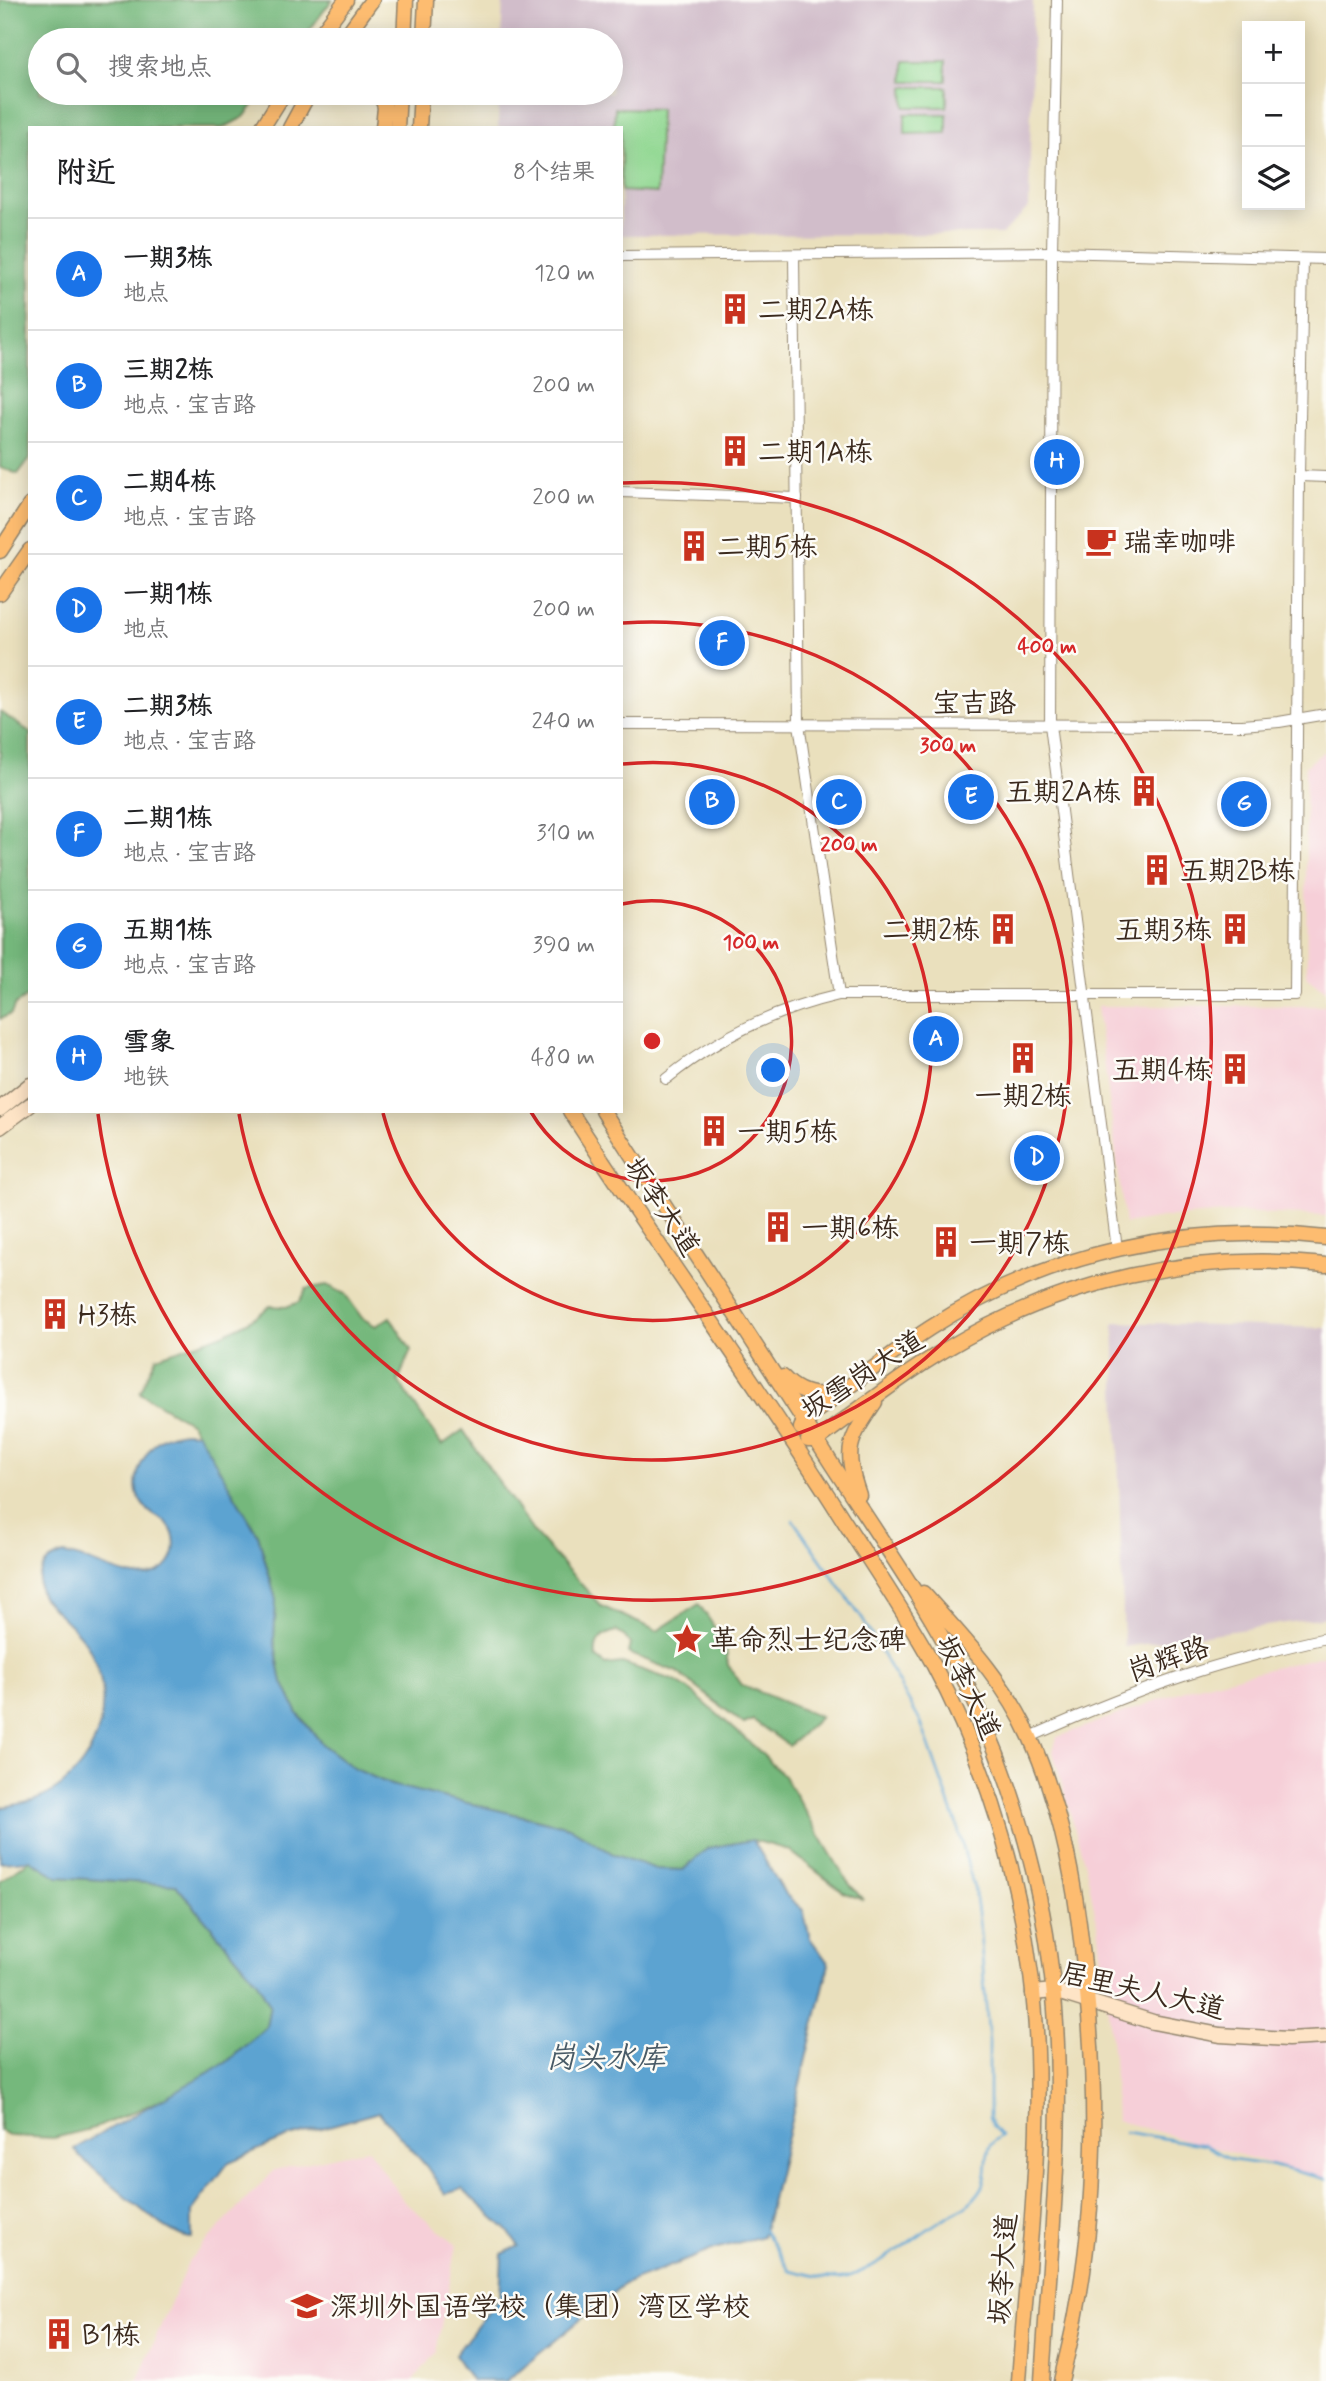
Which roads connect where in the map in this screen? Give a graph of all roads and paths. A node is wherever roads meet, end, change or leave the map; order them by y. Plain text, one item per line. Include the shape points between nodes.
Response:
1 (372, 0) edge
2 (406, 0) edge
3 (426, 0) edge
4 (433, 0) edge
5 (1057, 0) edge
6 (342, 4) edge
7 (325, 28) edge
8 (352, 28) edge
9 (405, 28) edge
10 (425, 28) edge
11 (426, 28) edge
12 (276, 105) edge
13 (302, 105) edge
14 (306, 105) edge
15 (383, 105) edge
16 (399, 105) edge
17 (420, 105) edge
18 (297, 114) junction
19 (263, 126) edge
20 (291, 126) edge
21 (383, 126) edge
22 (397, 126) edge
23 (419, 126) edge
24 (1052, 252) junction
25 (794, 255) junction
26 (623, 256) edge
27 (1303, 259) junction
28 (1326, 259) edge
29 (1298, 476) junction
30 (1326, 477) edge
31 (623, 492) edge
32 (797, 498) junction
33 (28, 508) edge
34 (0, 551) edge
35 (28, 553) edge
36 (0, 593) edge
37 (1326, 714) edge
38 (1297, 720) junction
39 (623, 724) edge
40 (800, 724) junction
41 (1050, 725) junction
42 (839, 995) junction
43 (1084, 995) junction
44 (666, 1079) dead end
45 (28, 1087) edge
46 (28, 1106) edge
47 (0, 1109) edge
48 (570, 1113) edge
49 (604, 1113) edge
50 (0, 1127) edge
51 (1326, 1238) edge
52 (1117, 1249) junction
53 (1326, 1265) edge
54 (765, 1358) junction
55 (866, 1376) junction
56 (879, 1395) junction
57 (806, 1419) junction
58 (817, 1440) junction
59 (793, 1441) junction
60 (866, 1517) junction
61 (896, 1564) junction
62 (1326, 1638) edge
63 (1030, 1737) junction
64 (1054, 1992) junction
65 (1033, 1993) junction
66 (1088, 2000) junction
67 (1326, 2037) edge
68 (1019, 2381) edge
69 (1042, 2381) edge
70 (1061, 2381) edge

1 - 8 main road
2 - 9 main road
3 - 10 main road
4 - 11 main road
5 - 24 street
6 - 7 main road
12 - 19 main road
13 - 18 main road
14 - 18 main road
15 - 21 main road
16 - 22 main road
17 - 23 main road
18 - 20 main road
24 - 25 street
24 - 27 street
24 - 41 street
25 - 26 street
25 - 32 street
27 - 28 street
27 - 29 street
29 - 30 street
29 - 38 street
31 - 32 street
32 - 40 street
33 - 34 main road
35 - 36 main road
37 - 38 street, 宝吉路
38 - 41 street, 宝吉路 via 1242,725
38 - 43 street via 1295,995
39 - 40 street, 宝吉路
40 - 41 street, 宝吉路
40 - 42 street
41 - 43 street
42 - 43 street
42 - 44 street via 757,1021
43 - 52 street
45 - 47 street
46 - 50 street
48 - 59 main road, 坂李大道
49 - 54 main road, 坂李大道
51 - 52 main road, 坂雪岗大道 via 1235,1234
52 - 55 main road, 坂雪岗大道 via 1051,1268 989,1295 930,1328
53 - 56 main road, 坂雪岗大道 via 1207,1263 1093,1284 980,1329
54 - 55 main road via 794,1387 813,1395 834,1392
54 - 57 main road, 坂李大道
55 - 57 main road, 坂雪岗大道
56 - 58 main road, 坂雪岗大道
56 - 60 main road via 850,1447 851,1472
57 - 58 main road, 坂李大道
57 - 59 main road, 坂雪岗大道
58 - 59 main road, 坂雪岗大道
58 - 60 main road, 坂李大道
59 - 65 main road, 坂李大道 via 917,1635 962,1723 1006,1848
60 - 61 main road, 坂李大道
61 - 63 main road via 977,1653
61 - 64 main road, 坂李大道 via 951,1654 1006,1778 1034,1875
62 - 63 street, 岗辉路 via 1194,1672
63 - 66 main road via 1068,1856
64 - 65 street, 居里夫人大道
64 - 66 street, 居里夫人大道
64 - 69 main road, 坂李大道 via 1058,2110
65 - 68 main road, 坂李大道 via 1037,2109
66 - 67 street, 居里夫人大道 via 1153,2022 1220,2035
66 - 70 main road via 1090,2202 1076,2314

